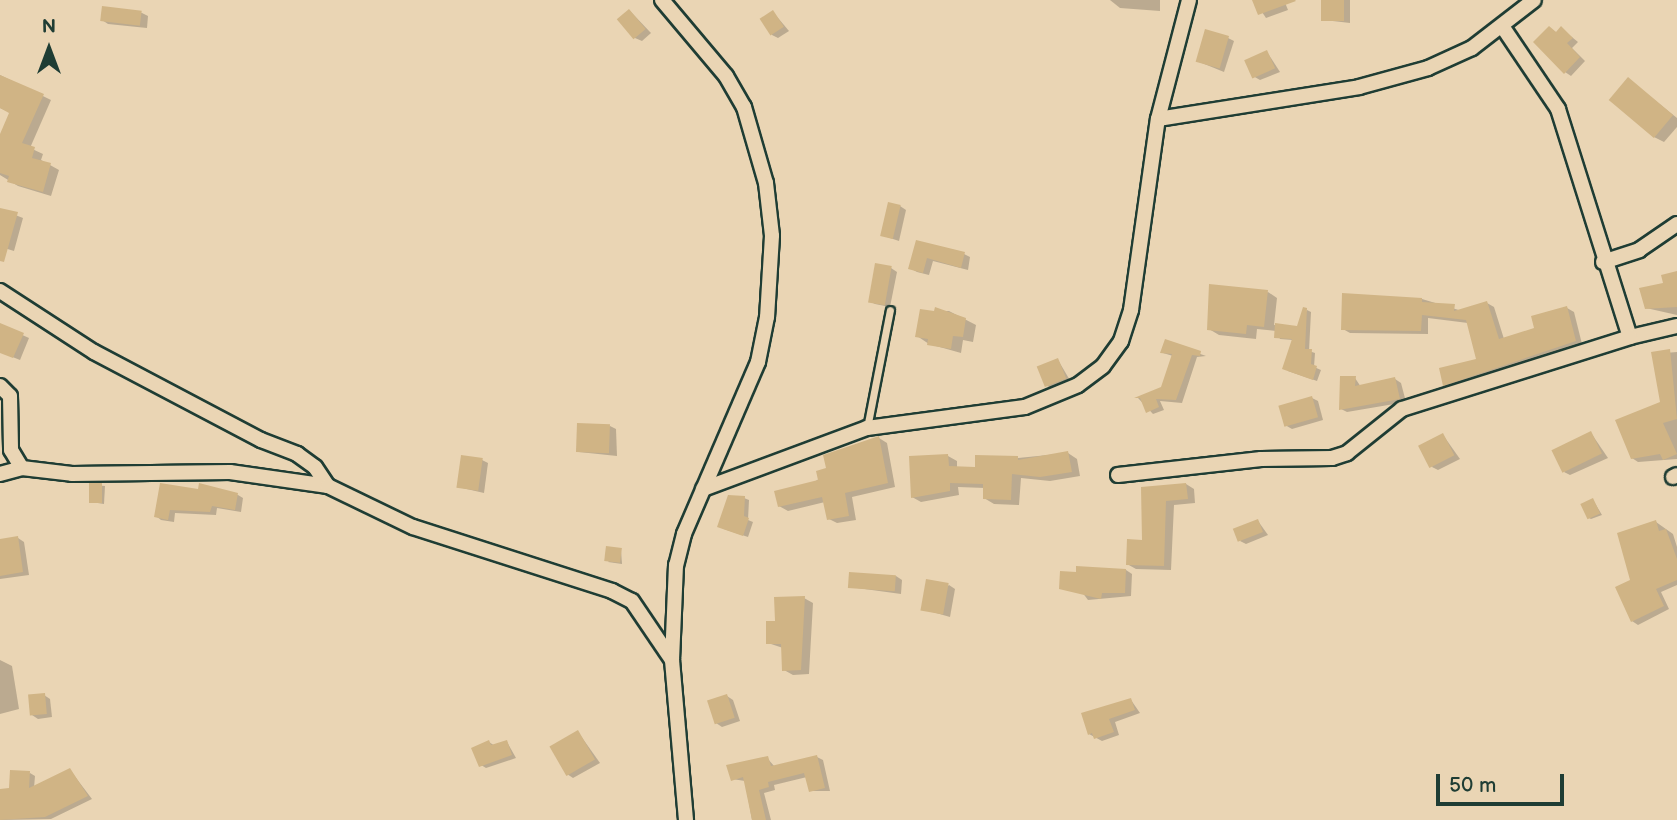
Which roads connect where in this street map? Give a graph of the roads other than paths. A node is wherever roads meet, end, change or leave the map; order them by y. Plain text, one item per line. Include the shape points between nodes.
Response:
1 (662, 0) edge
2 (1189, 0) edge
3 (1534, 0) edge
4 (1503, 26) junction
5 (1158, 119) junction
6 (1677, 224) edge
7 (1603, 262) junction
8 (0, 291) edge
9 (890, 310) dead end
10 (1677, 326) edge
11 (1630, 337) junction
12 (0, 386) edge
13 (867, 428) junction
14 (22, 468) junction
15 (0, 474) edge
16 (1118, 475) dead end
17 (328, 486) junction
18 (703, 489) junction
19 (672, 660) junction
20 (686, 820) edge

1 - 18 street via 726,76 744,107 765,183 772,236 767,317 758,362
2 - 5 street
3 - 4 street
4 - 5 street via 1472,48 1428,68 1359,87
4 - 7 street via 1558,109 1586,189
5 - 13 street via 1131,310 1121,341 1102,366 1078,385 1025,407
6 - 7 street via 1639,250
7 - 11 street
8 - 17 street via 94,352 261,440 297,454 315,467
9 - 13 lane
10 - 11 street
11 - 16 street via 1402,409 1347,453 1332,458 1261,459
12 - 14 street via 10,396 11,450
13 - 18 street
14 - 15 street
14 - 17 street via 72,474 230,472
17 - 19 street via 413,527 632,601
18 - 19 street via 676,565
19 - 20 street

